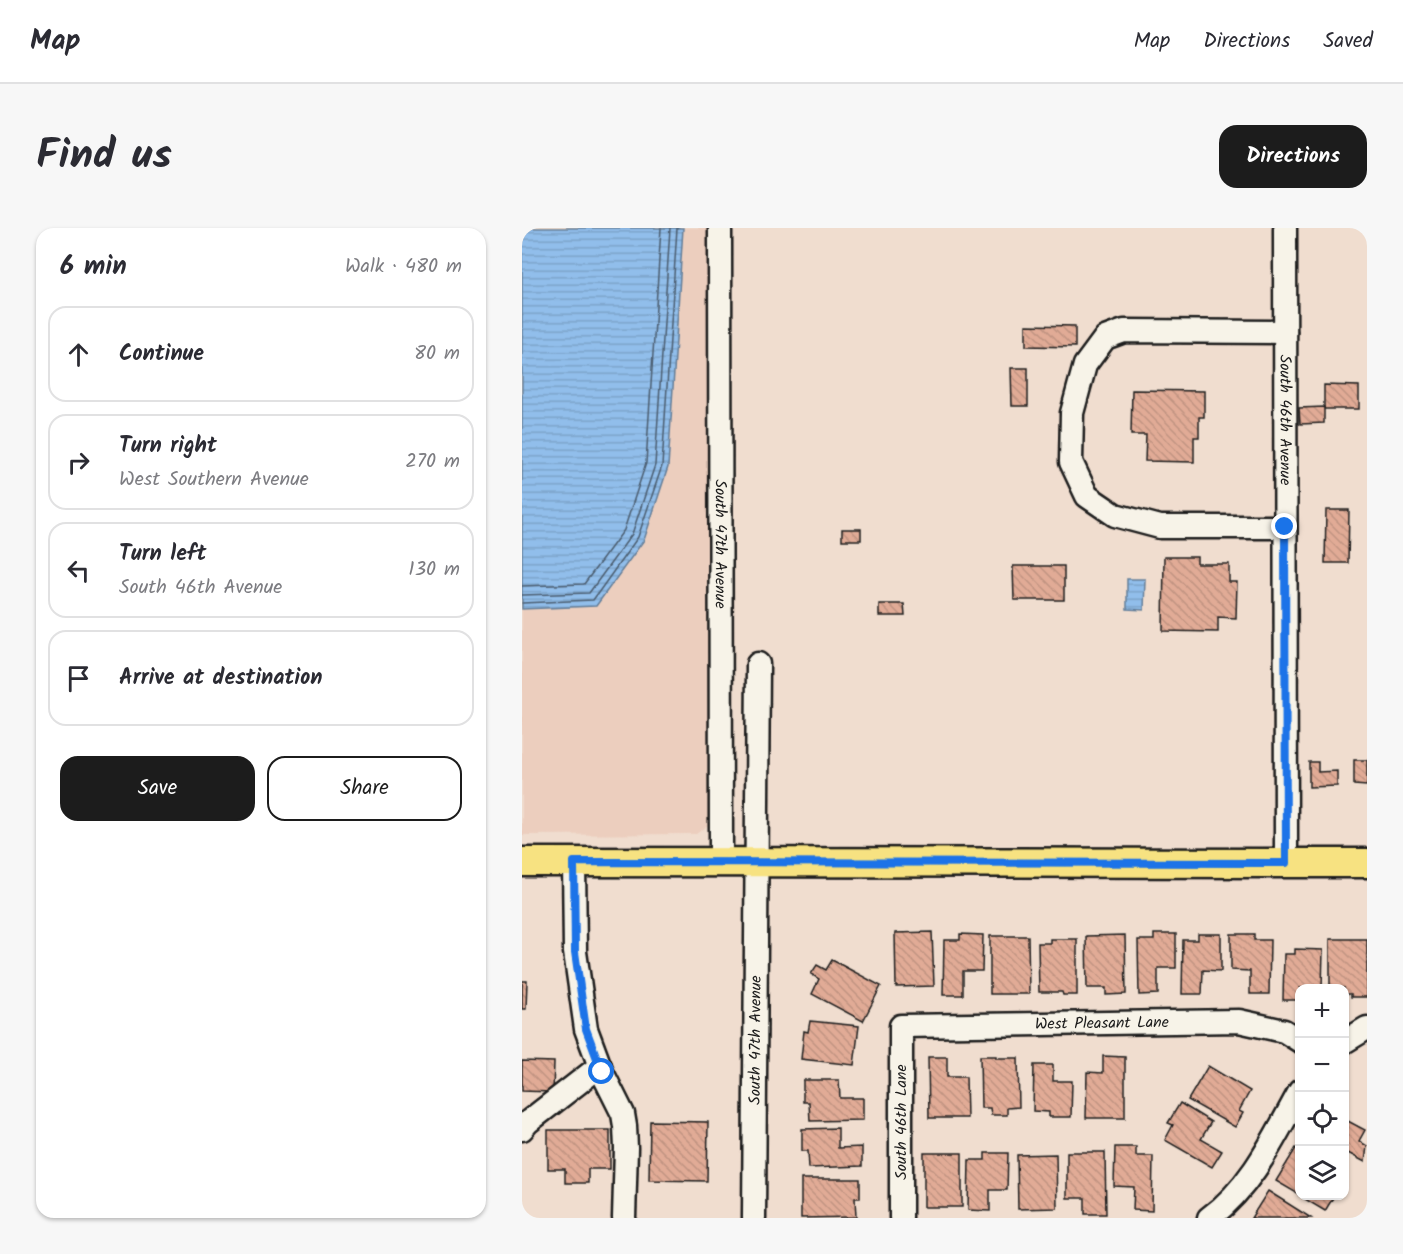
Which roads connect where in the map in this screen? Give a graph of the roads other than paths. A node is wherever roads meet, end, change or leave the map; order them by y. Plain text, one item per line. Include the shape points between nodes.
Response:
1 (720, 228) edge
2 (1285, 228) edge
3 (1285, 332) junction
4 (1285, 527) junction
5 (758, 664) dead end
6 (721, 861) junction
7 (522, 862) edge
8 (574, 862) junction
9 (758, 862) junction
10 (1286, 863) junction
11 (1367, 863) edge
12 (901, 1026) joint
13 (1367, 1028) edge
14 (1295, 1038) edge
15 (1349, 1039) edge
16 (600, 1066) junction
17 (1298, 1092) edge
18 (522, 1129) edge
19 (624, 1218) edge
20 (754, 1218) edge
21 (901, 1218) edge
22 (1209, 1218) edge

1 - 6 street, South 47th Avenue
2 - 3 street, South 46th Avenue
3 - 4 street, South 46th Avenue
3 - 4 street via 1124,331 1105,338 1085,365 1072,413 1071,462 1087,496 1115,515 1160,526
4 - 10 street, South 46th Avenue
5 - 9 street, South 47th Avenue
6 - 8 main road
6 - 9 main road
7 - 8 main road
8 - 16 street via 575,952 586,1029
9 - 10 main road
9 - 20 street, South 47th Avenue
10 - 11 main road
12 - 14 street, West Pleasant Lane via 1239,1021 1284,1031
12 - 21 street, South 46th Lane
13 - 15 street
16 - 18 street
16 - 19 street via 625,1126
17 - 22 street via 1260,1163

